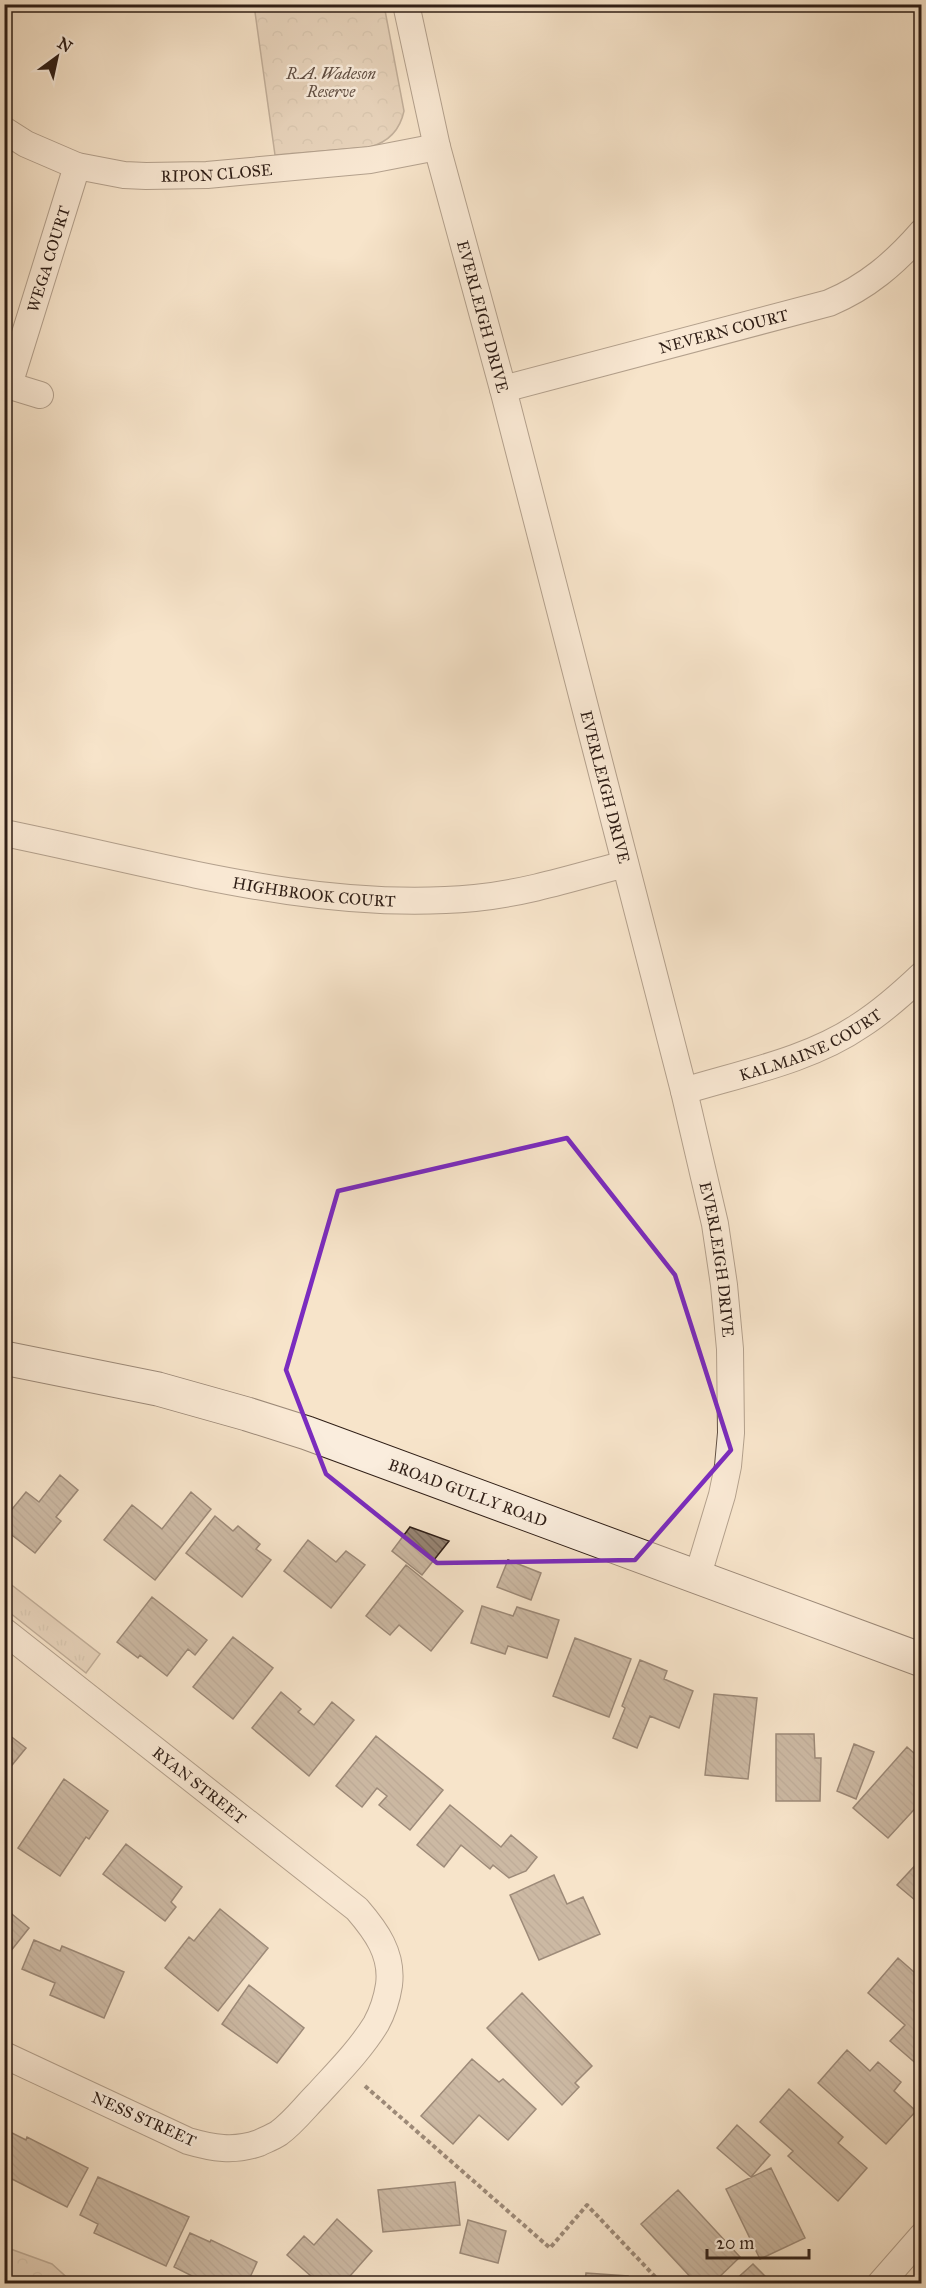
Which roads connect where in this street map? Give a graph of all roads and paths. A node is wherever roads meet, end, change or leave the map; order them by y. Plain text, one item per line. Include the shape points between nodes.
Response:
1 (406, 4) edge
2 (4, 130) edge
3 (437, 147) junction
4 (77, 166) junction
5 (921, 232) edge
6 (7, 384) edge
7 (503, 389) junction
8 (40, 395) dead end
9 (4, 833) edge
10 (625, 864) junction
11 (921, 975) edge
12 (684, 1091) junction
13 (4, 1358) edge
14 (697, 1578) junction
15 (4, 1631) edge
16 (921, 1660) edge
17 (385, 1948) joint
18 (4, 2055) edge
19 (373, 2092) dead end
20 (921, 2236) edge
21 (662, 2283) edge
22 (879, 2283) edge

1 - 3 street, EVERLEIGH DRIVE
2 - 4 street, RIPON CLOSE
3 - 4 street, RIPON CLOSE via 370,160 174,177 124,175
3 - 7 street, EVERLEIGH DRIVE
4 - 6 street, WEGA COURT
5 - 7 street, NEVERN COURT via 871,281 829,303
6 - 8 street, WEGA COURT
7 - 10 street, EVERLEIGH DRIVE
9 - 10 street, HIGHBROOK COURT via 256,886 389,901 436,901 521,891
10 - 12 street, EVERLEIGH DRIVE
11 - 12 street, KALMAINE COURT via 861,1026 828,1043
12 - 14 street, EVERLEIGH DRIVE via 715,1224 731,1372 729,1466
13 - 14 street, BROAD GULLY ROAD via 158,1389 307,1433
14 - 16 street, BROAD GULLY ROAD
15 - 17 street, RYAN STREET via 349,1902 374,1929
17 - 18 street, NESS STREET via 389,1985 384,2007 366,2038 278,2134 238,2149 213,2148 188,2140
19 - 21 path via 550,2248 587,2205
20 - 22 street

